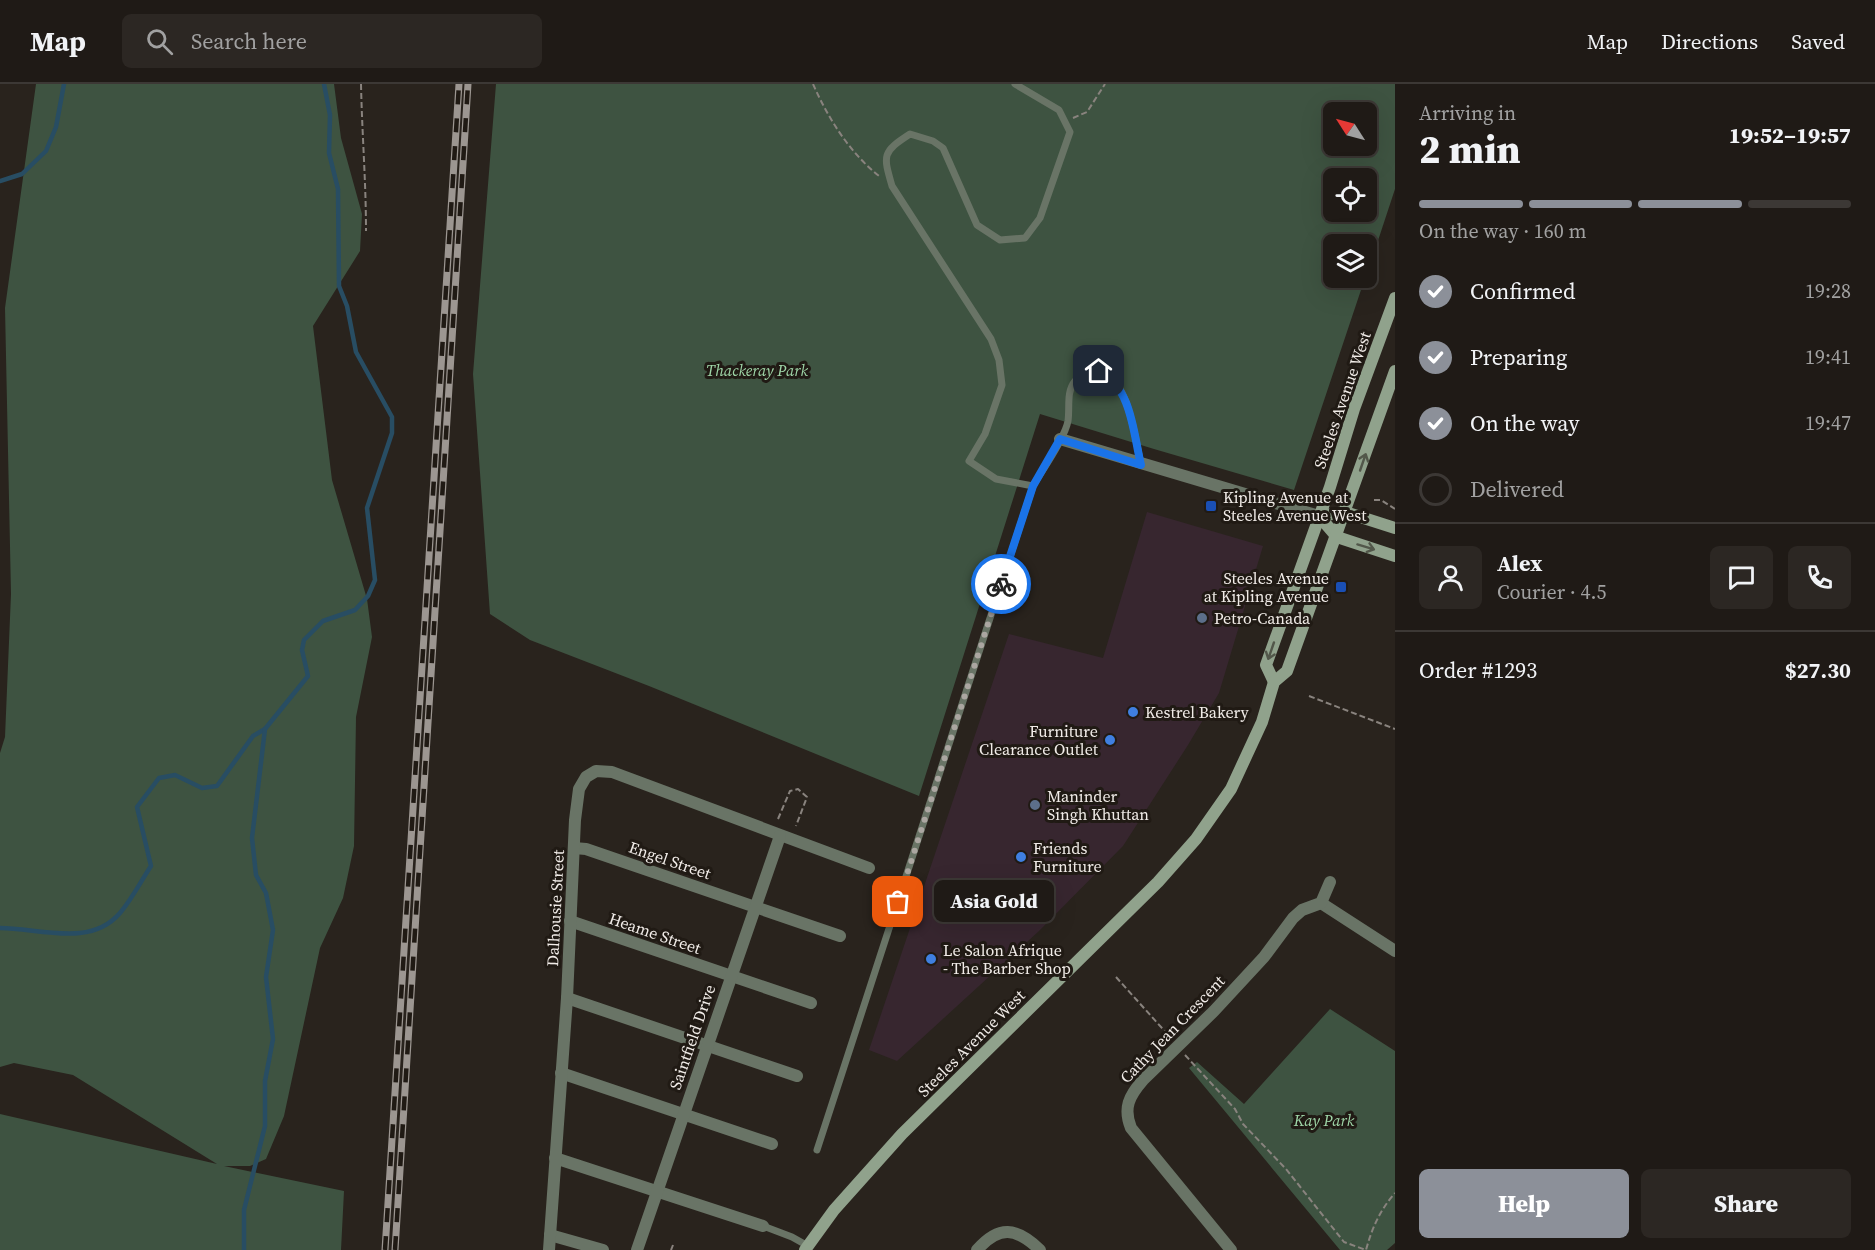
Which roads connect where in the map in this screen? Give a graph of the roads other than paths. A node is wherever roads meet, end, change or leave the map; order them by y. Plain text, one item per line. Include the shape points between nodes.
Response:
1 (1015, 84) edge
2 (1395, 297) edge
3 (1395, 371) edge
4 (1060, 439) junction
5 (1141, 465) junction
6 (1033, 486) junction
7 (1345, 512) junction
8 (1319, 516) junction
9 (1395, 528) edge
10 (1337, 537) junction
11 (1395, 556) edge
12 (1274, 682) junction
13 (780, 836) junction
14 (574, 848) junction
15 (869, 868) dead end
16 (1330, 882) dead end
17 (1321, 903) junction
18 (754, 907) junction
19 (570, 921) junction
20 (840, 936) dead end
21 (1395, 951) edge
22 (730, 976) junction
23 (567, 998) junction
24 (811, 1003) dead end
25 (706, 1047) junction
26 (561, 1072) junction
27 (797, 1076) dead end
28 (684, 1114) junction
29 (772, 1144) dead end
30 (817, 1150) dead end
31 (555, 1158) junction
32 (657, 1191) junction
33 (763, 1226) joint
34 (550, 1235) junction
35 (577, 1246) edge
36 (807, 1248) edge
37 (549, 1250) edge
38 (603, 1250) edge
39 (637, 1250) edge
40 (977, 1250) edge
41 (1040, 1250) edge
42 (1231, 1250) edge

1 - 6 lane via 1059,110 1070,132 1040,218 1025,238 1000,240 977,225 943,148 933,141 910,134 891,146 885,161 892,186 991,339 999,360 1002,385 985,434 969,461 996,479
2 - 8 main road, Steeles Avenue West
7 -> 3 main road, Steeles Avenue West
4 - 5 street
4 - 5 lane via 1068,422 1069,397 1075,381 1085,373 1099,371 1111,377 1125,397
4 - 6 lane
5 - 8 street
6 - 30 lane
7 - 8 main road
7 - 9 main road
7 - 10 main road, Steeles Avenue West
8 - 10 main road
8 -> 12 main road, Steeles Avenue West via 1266,665
10 -> 11 main road
10 - 12 main road, Steeles Avenue West via 1287,671
12 - 36 main road, Steeles Avenue West via 1262,722 1231,789 1196,839 1158,882 902,1134 834,1210
13 - 14 street, Dalhousie Street via 612,772 597,771 586,777 579,789
13 - 15 street
13 - 18 street, Saintfield Drive
14 - 18 street, Engel Street
14 - 19 street, Dalhousie Street
16 - 17 street
17 - 21 street
17 - 42 street, Cathy Jean Crescent via 1293,918 1264,957 1214,1011 1143,1080 1126,1106 1131,1128
18 - 20 street, Engel Street
18 - 22 street, Saintfield Drive
19 - 22 street, Heame Street
19 - 23 street, Dalhousie Street
22 - 24 street, Heame Street
22 - 25 street, Saintfield Drive
23 - 25 street
23 - 26 street, Dalhousie Street
25 - 27 street
25 - 28 street, Saintfield Drive
26 - 28 street
26 - 31 street, Dalhousie Street
28 - 29 street
28 - 32 street, Saintfield Drive
31 - 32 street
31 - 34 street, Dalhousie Street
32 - 33 street
32 - 39 street, Saintfield Drive
33 - 36 lane via 792,1237
34 - 35 street
34 - 37 street, Dalhousie Street
35 - 38 street
40 - 41 street via 996,1233 1006,1230 1030,1240

